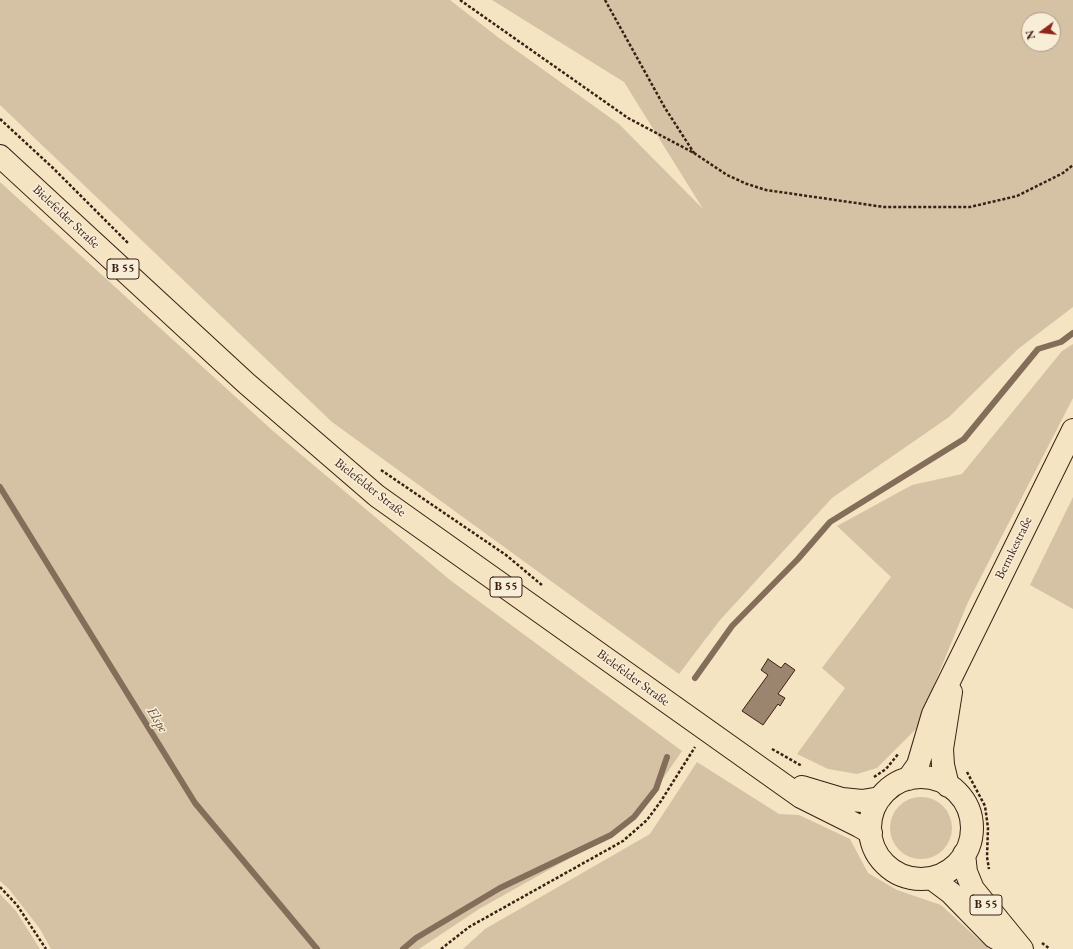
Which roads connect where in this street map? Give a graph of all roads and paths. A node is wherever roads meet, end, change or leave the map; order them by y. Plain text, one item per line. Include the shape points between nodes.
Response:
1 (460, 0) edge
2 (606, 0) edge
3 (0, 119) edge
4 (694, 153) junction
5 (0, 156) edge
6 (1073, 164) edge
7 (131, 246) dead end
8 (1073, 430) edge
9 (376, 467) dead end
10 (546, 589) dead end
11 (706, 731) junction
12 (768, 746) dead end
13 (932, 752) junction
14 (808, 768) dead end
15 (774, 778) junction
16 (869, 779) dead end
17 (908, 779) junction
18 (948, 786) junction
19 (880, 798) junction
20 (870, 833) junction
21 (964, 854) junction
22 (989, 872) dead end
23 (931, 878) junction
24 (0, 887) edge
25 (1032, 946) edge
26 (46, 949) edge
27 (441, 949) edge
28 (1014, 949) edge
29 (1050, 949) edge

1 - 4 path via 628,118
2 - 4 path via 665,108
3 - 7 path
4 - 6 path via 727,175 766,190 884,207 970,207 1017,196 1063,173
5 - 11 main road, Bielefelder Straße / B 55 via 246,383 377,496
8 - 13 main road, Bermkestraße via 933,714
9 - 10 path via 506,554
11 - 15 main road, Bielefelder Straße / B 55
11 - 27 path via 652,814 622,841 469,927
12 - 14 path
13 - 16 path via 910,749 901,751 886,769
13 - 17 main road, Bermkestraße
13 - 18 main road via 943,765
13 - 22 path via 953,756 963,765 985,806
15 - 19 main road, B 55 via 842,799 862,801
15 - 20 main road, B 55 via 801,797
17 - 18 main road via 926,777 942,781
17 - 19 main road via 892,786
18 - 21 main road via 965,802 971,817 972,833
19 - 20 main road via 872,816
20 - 23 main road via 875,849 884,863 898,873 914,878
21 - 23 main road via 947,872
21 - 25 main road, B 55 via 966,872 973,888
23 - 28 main road, B 55 via 951,893 994,937
24 - 26 path via 17,905
25 - 29 path

